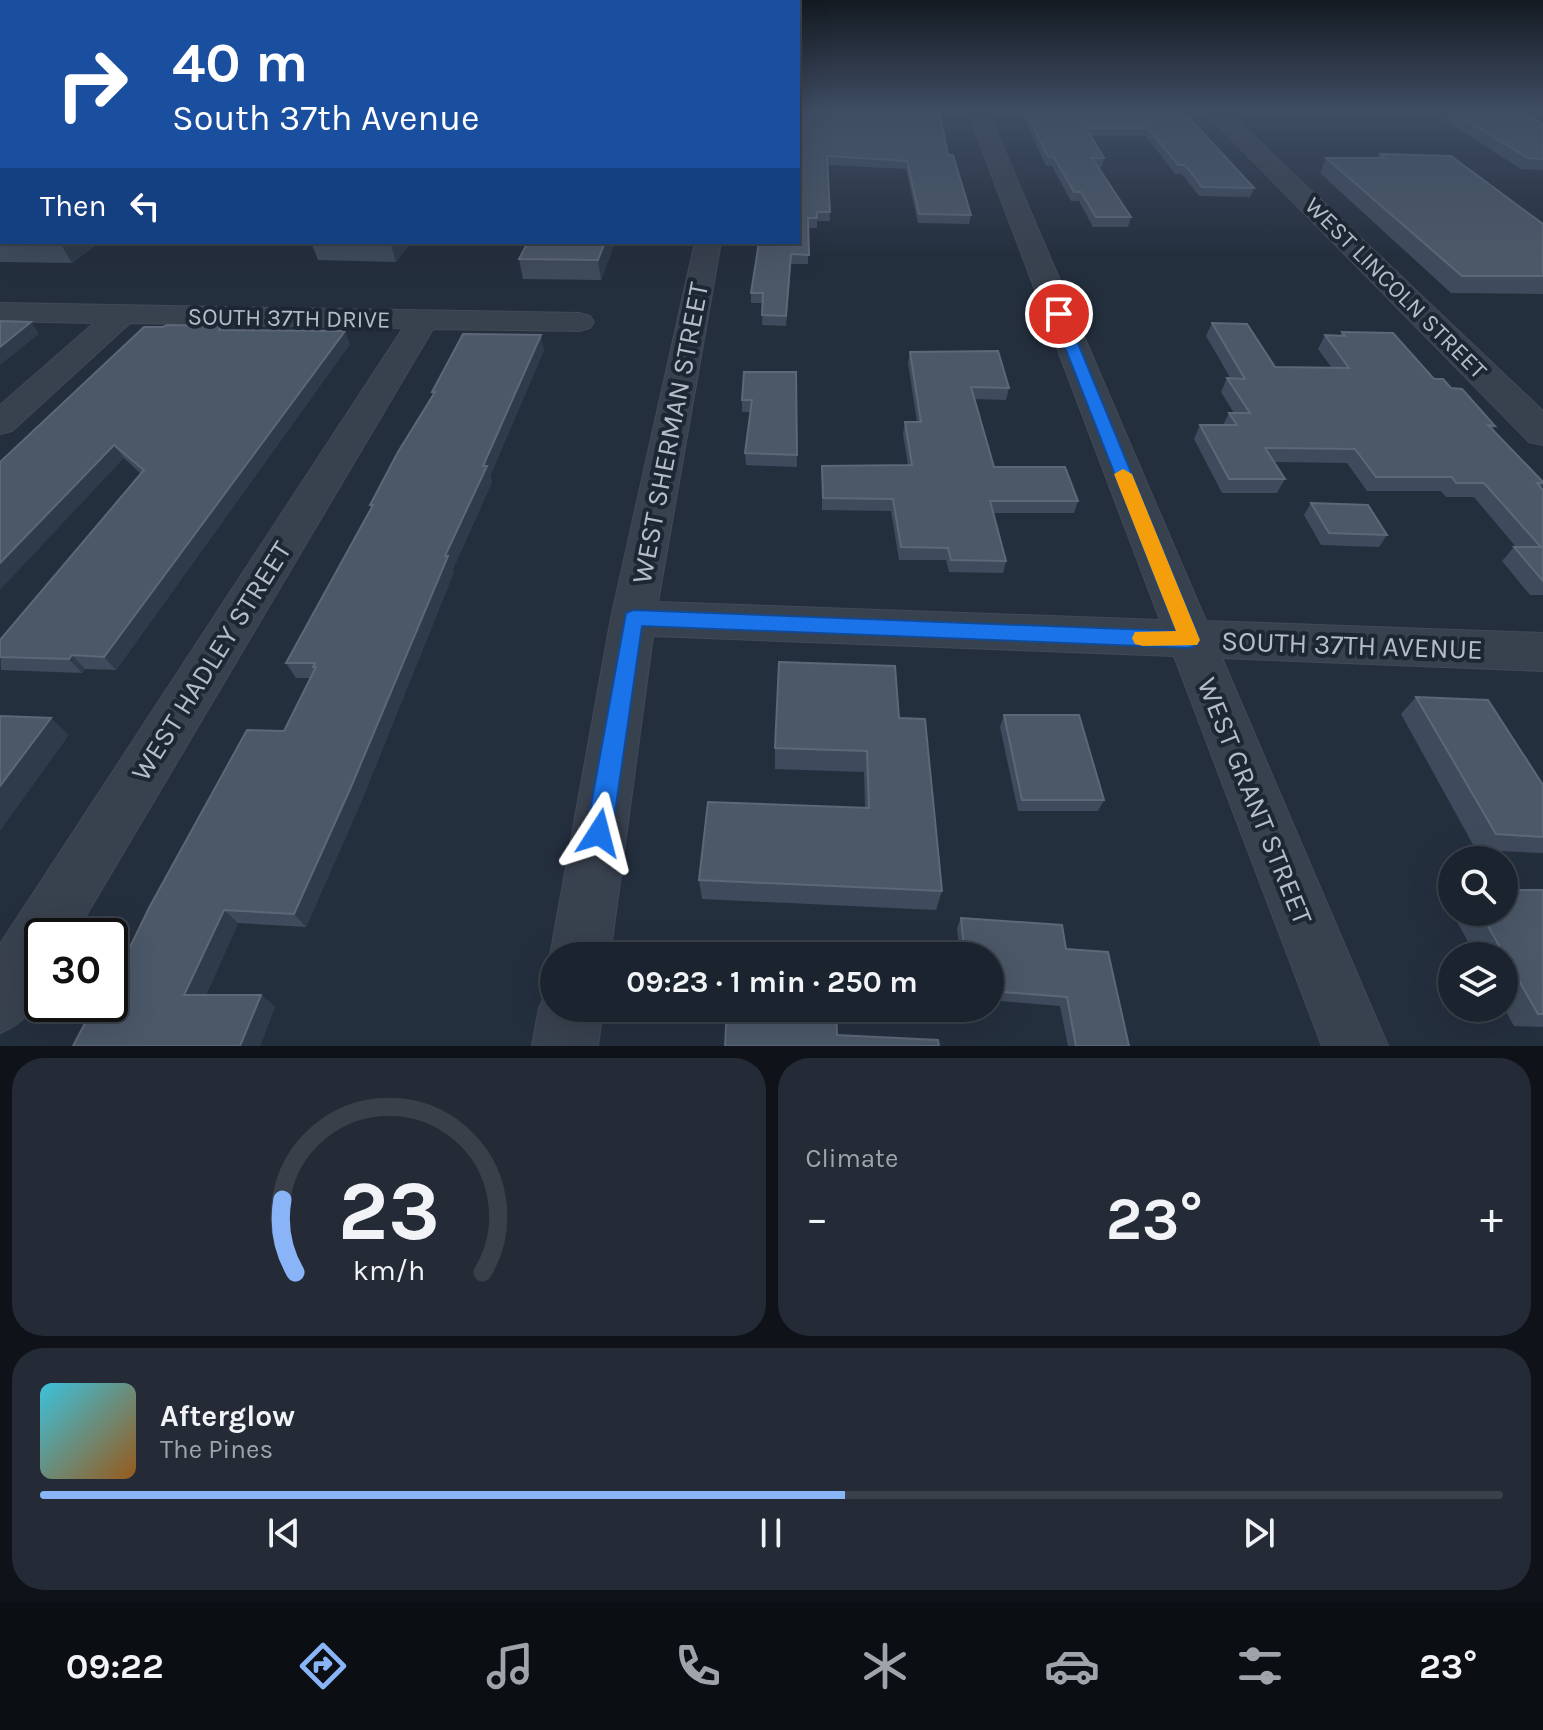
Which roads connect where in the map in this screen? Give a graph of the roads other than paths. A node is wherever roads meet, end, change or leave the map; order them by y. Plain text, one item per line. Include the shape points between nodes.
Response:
1 (997, 159) edge
2 (1264, 159) edge
3 (708, 244) edge
4 (0, 312) edge
5 (121, 315) junction
6 (423, 320) junction
7 (579, 322) dead end
8 (0, 423) edge
9 (1543, 433) edge
10 (633, 618) junction
11 (1189, 640) junction
12 (1543, 652) edge
13 (582, 942) edge
14 (0, 1001) edge
15 (569, 1022) edge
16 (565, 1046) edge
17 (1355, 1046) edge

1 - 11 street, WEST GRANT STREET
2 - 9 street, WEST LINCOLN STREET
3 - 10 street, WEST SHERMAN STREET
4 - 5 street, SOUTH 37TH DRIVE
5 - 6 street, SOUTH 37TH DRIVE
5 - 8 street
6 - 7 street, SOUTH 37TH DRIVE
6 - 14 street, WEST HADLEY STREET
10 - 11 street, SOUTH 37TH AVENUE
10 - 13 street, WEST SHERMAN STREET
11 - 12 street, SOUTH 37TH AVENUE
11 - 17 street, WEST GRANT STREET
15 - 16 street

